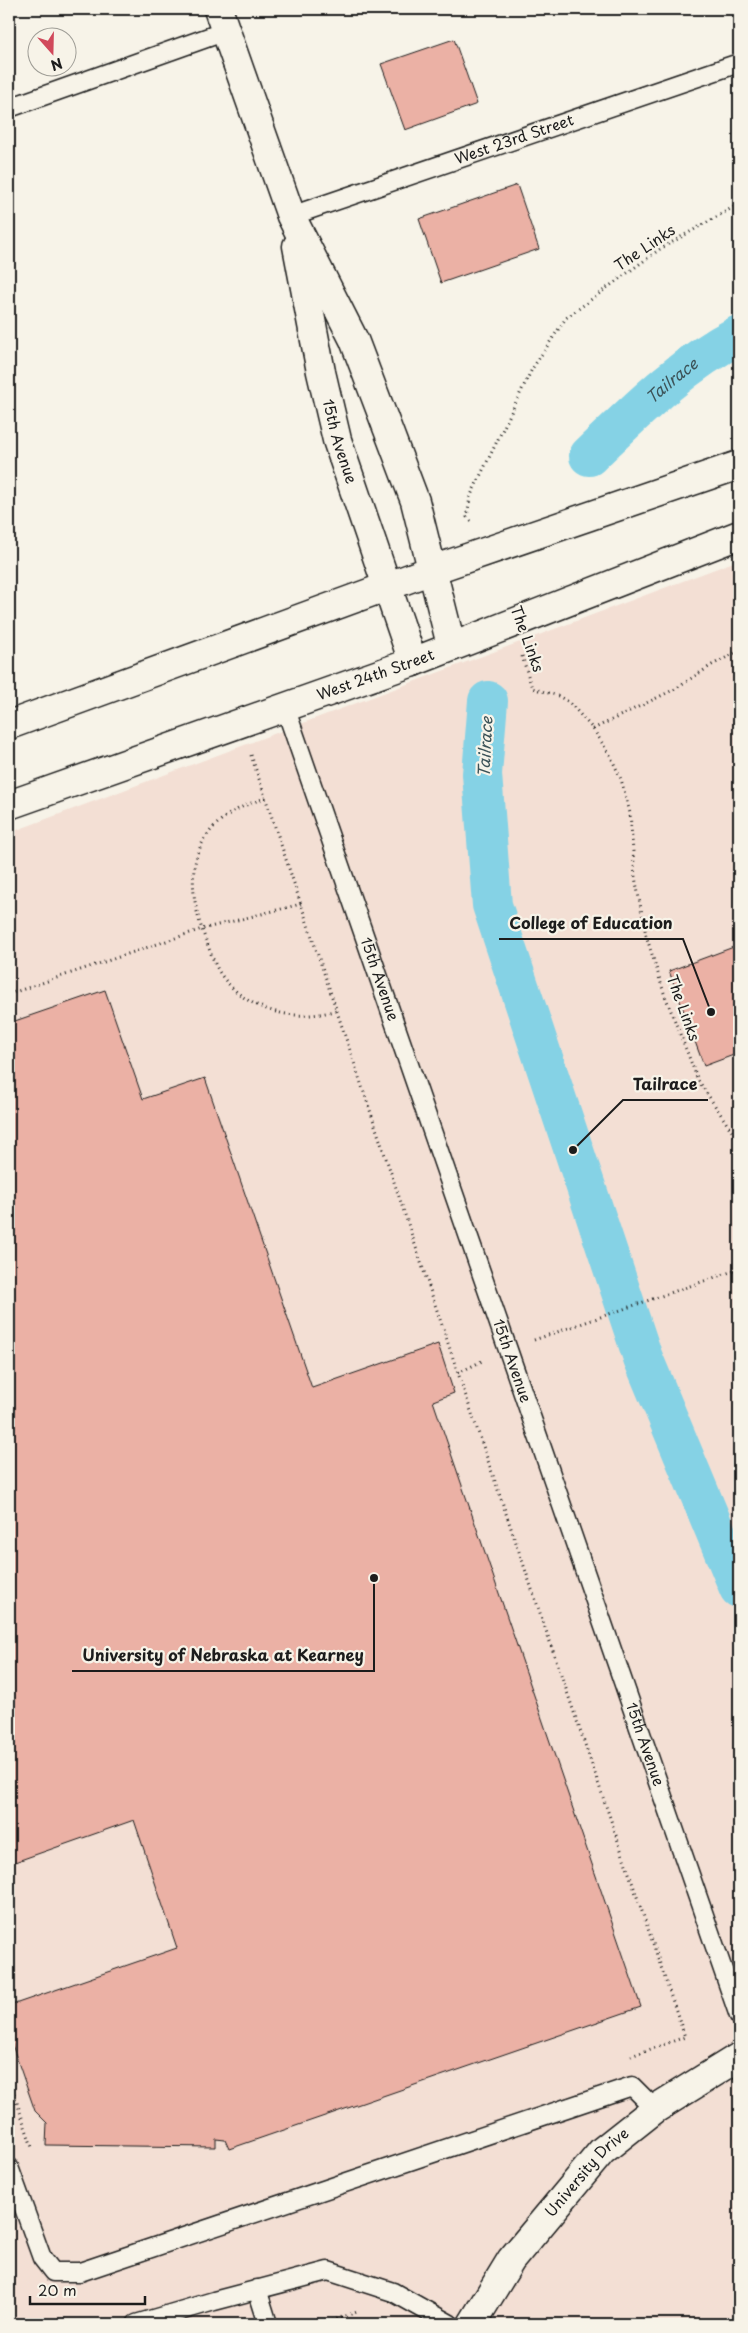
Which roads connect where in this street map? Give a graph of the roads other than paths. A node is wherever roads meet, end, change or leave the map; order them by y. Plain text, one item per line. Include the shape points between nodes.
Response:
1 (222, 20) edge
2 (739, 63) edge
3 (9, 108) edge
4 (291, 216) junction
5 (739, 464) edge
6 (739, 535) edge
7 (432, 570) junction
8 (388, 586) junction
9 (451, 645) junction
10 (413, 662) junction
11 (285, 708) junction
12 (9, 725) edge
13 (9, 804) edge
14 (739, 2016) edge
15 (739, 2056) edge
16 (655, 2109) junction
17 (9, 2167) edge
18 (257, 2289) junction
19 (138, 2324) edge
20 (268, 2324) edge
21 (450, 2324) edge
22 (472, 2324) edge

1 - 3 lane
1 - 4 main road, 15th Avenue
2 - 4 lane, West 23rd Street
4 - 7 main road, 15th Avenue via 357,349 415,501
4 - 8 main road, 15th Avenue via 337,440
5 - 7 main road
6 - 9 main road, West 24th Street
7 - 8 main road
7 - 9 main road, 15th Avenue
8 - 10 main road, 15th Avenue
8 - 12 main road
9 - 10 main road, West 24th Street
10 - 11 main road, West 24th Street
11 - 13 main road, West 24th Street
11 - 14 lane, 15th Avenue
15 - 16 main road, University Drive
16 - 17 lane via 632,2086 80,2272 53,2272 42,2258
16 - 22 main road, University Drive via 602,2151 512,2260
18 - 19 lane
18 - 20 lane
18 - 21 lane via 328,2271 392,2292

